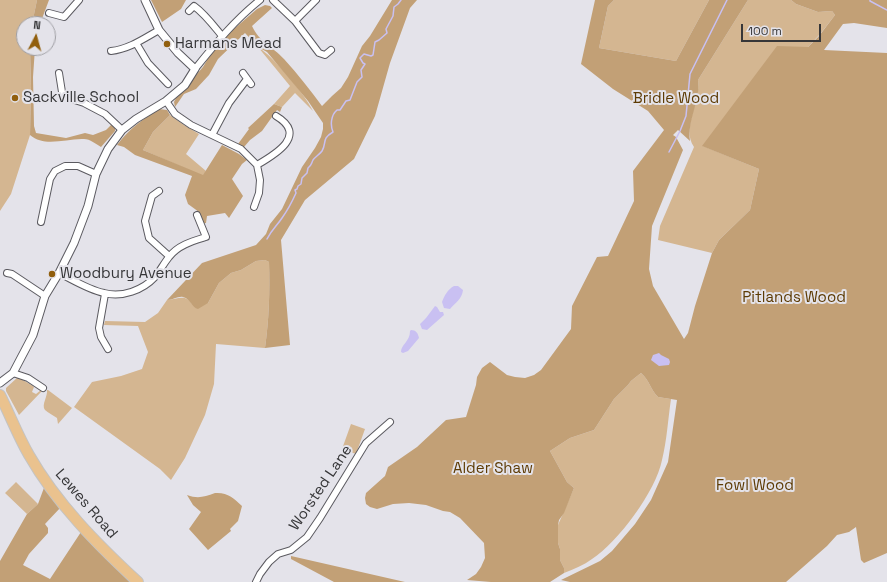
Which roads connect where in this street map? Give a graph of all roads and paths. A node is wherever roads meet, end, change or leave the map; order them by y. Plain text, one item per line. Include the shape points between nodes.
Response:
1 (79, 0) edge
2 (145, 0) edge
3 (260, 0) edge
4 (273, 0) edge
5 (316, 0) edge
6 (189, 11) dead end
7 (49, 13) dead end
8 (295, 21) junction
9 (159, 30) junction
10 (222, 36) junction
11 (136, 43) junction
12 (331, 50) dead end
13 (111, 51) dead end
14 (195, 69) junction
15 (59, 73) dead end
16 (243, 73) dead end
17 (168, 84) dead end
18 (166, 101) junction
19 (276, 116) dead end
20 (122, 130) junction
21 (212, 135) junction
22 (257, 165) junction
23 (96, 174) junction
24 (159, 191) dead end
25 (254, 207) dead end
26 (197, 215) dead end
27 (41, 222) dead end
28 (169, 256) junction
29 (7, 273) dead end
30 (59, 273) junction
31 (105, 294) junction
32 (45, 296) junction
33 (108, 349) dead end
34 (13, 373) junction
35 (0, 383) edge
36 (40, 388) dead end
37 (0, 395) edge
38 (390, 422) dead end
39 (138, 582) edge
40 (256, 582) edge

1 - 7 street via 64,17
2 - 9 street
3 - 10 street
4 - 8 street
5 - 8 street
6 - 10 street via 194,6 209,19
8 - 12 street via 320,53 325,54
9 - 11 street
9 - 14 street
10 - 14 street
11 - 13 street
11 - 17 street via 148,63
14 - 18 street via 185,85
15 - 20 street via 65,97 105,114
16 - 21 street via 249,81 228,104
18 - 20 street
18 - 21 street via 176,114
19 - 22 street via 288,125 289,135 276,154
20 - 23 street via 108,149
21 - 22 street via 241,149
22 - 25 street via 260,180
23 - 27 street via 78,166 65,166 55,171 50,179
23 - 30 street via 88,206
24 - 28 street via 152,196 146,221 149,238
26 - 28 street via 206,237 178,248
28 - 31 street via 155,277 140,289 122,294
29 - 32 street
30 - 31 street
30 - 32 street
31 - 33 street via 99,328
32 - 34 street via 33,335
34 - 35 street
34 - 36 street via 28,378
37 - 39 highway, Lewes Road via 26,451 45,482 86,530
38 - 40 street, Worsted Lane via 366,443 307,537 291,550 278,554

